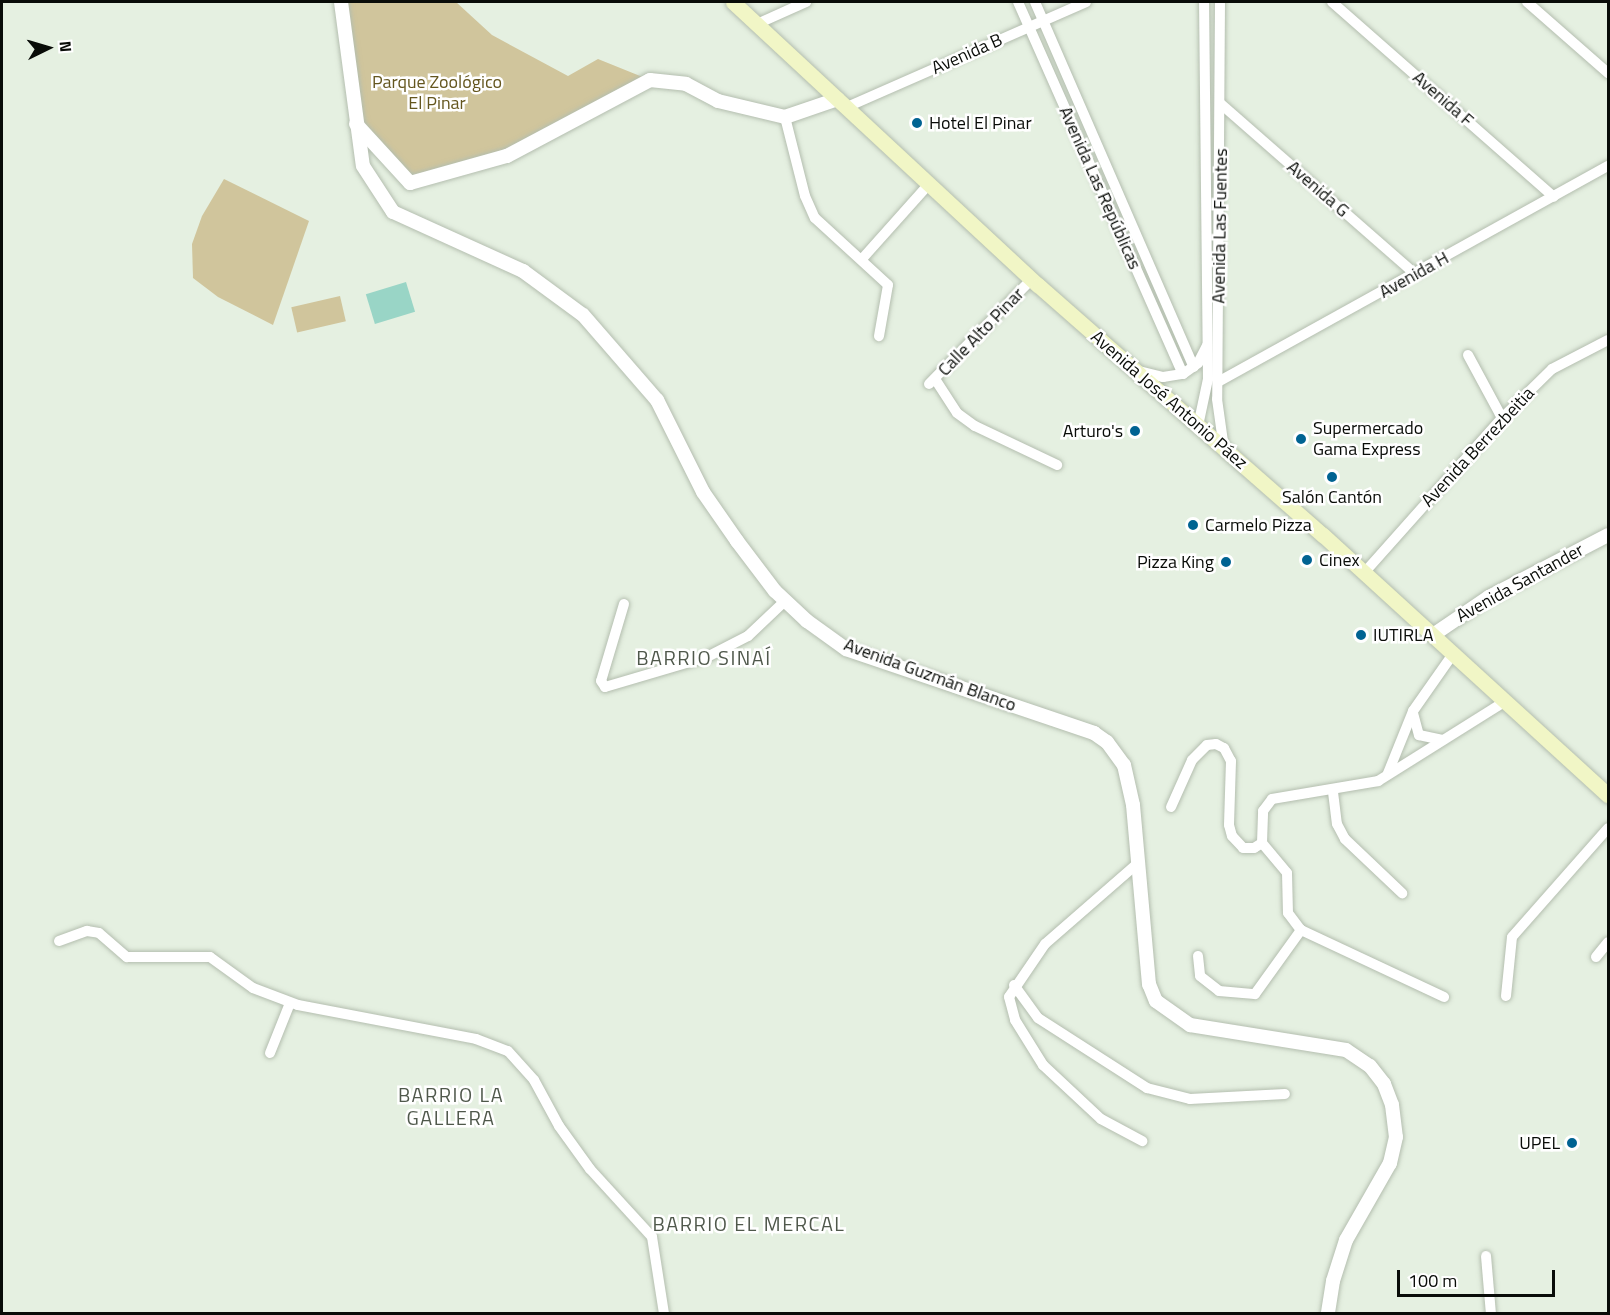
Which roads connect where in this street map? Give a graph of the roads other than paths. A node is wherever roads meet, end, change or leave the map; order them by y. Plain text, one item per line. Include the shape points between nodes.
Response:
1 (341, 2) edge
2 (733, 2) edge
3 (806, 2) edge
4 (1018, 2) edge
5 (1035, 2) edge
6 (1086, 2) edge
7 (1204, 2) edge
8 (1220, 2) edge
9 (1332, 2) edge
10 (1527, 2) edge
11 (1044, 20) junction
12 (757, 24) junction
13 (1029, 26) junction
14 (1608, 73) edge
15 (824, 84) junction
16 (843, 103) junction
17 (1205, 104) junction
18 (1221, 104) junction
19 (807, 110) junction
20 (785, 117) junction
21 (356, 123) junction
22 (1608, 166) edge
23 (929, 183) junction
24 (1554, 197) junction
25 (862, 259) junction
26 (1415, 274) junction
27 (1032, 279) junction
28 (879, 336) dead end
29 (1608, 340) edge
30 (1209, 342) junction
31 (1468, 355) dead end
32 (1194, 367) junction
33 (1136, 370) junction
34 (1183, 374) junction
35 (1218, 382) junction
36 (1502, 418) junction
37 (1198, 426) junction
38 (1225, 449) junction
39 (1058, 465) dead end
40 (1608, 535) edge
41 (1364, 573) junction
42 (785, 601) junction
43 (624, 604) dead end
44 (1433, 635) junction
45 (1453, 654) junction
46 (1504, 702) junction
47 (1413, 711) junction
48 (1442, 740) junction
49 (1388, 774) junction
50 (1333, 792) junction
51 (1608, 795) edge
52 (1171, 807) dead end
53 (1608, 828) edge
54 (1262, 843) junction
55 (1138, 863) junction
56 (1402, 893) dead end
57 (1301, 930) junction
58 (59, 941) dead end
59 (1608, 942) edge
60 (1198, 956) dead end
61 (1596, 957) dead end
62 (1014, 985) junction
63 (1506, 996) dead end
64 (1444, 997) dead end
65 (290, 1003) junction
66 (270, 1053) dead end
67 (1285, 1094) dead end
68 (1142, 1141) dead end
69 (1486, 1256) dead end
70 (664, 1314) edge
71 (1328, 1314) edge
72 (1491, 1314) edge

1 - 21 street, Avenida Guzmán Blanco
2 - 12 main road, Avenida José Antonio Páez
3 - 12 street
4 - 13 street, Avenida Las Repúblicas
5 - 11 street, Avenida Las Repúblicas
6 - 11 street, Avenida B
7 - 17 street, Avenida Las Fuentes
8 - 18 street, Avenida Las Fuentes
9 - 24 street, Avenida F
10 - 14 street
11 - 13 street, Avenida B
11 - 32 street, Avenida Las Repúblicas
12 - 15 main road, Avenida José Antonio Páez
13 - 16 street, Avenida B
13 - 34 street, Avenida Las Repúblicas
15 - 16 main road, Avenida José Antonio Páez
15 - 19 street
16 - 19 street
16 - 23 main road, Avenida José Antonio Páez
17 - 18 street
17 - 30 street, Avenida Las Fuentes
18 - 26 street, Avenida G
18 - 35 street, Avenida Las Fuentes
19 - 20 street
20 - 21 street via 718,101 686,84 650,80 507,156 410,183
20 - 25 street via 805,196 815,218
21 - 42 street, Avenida Guzmán Blanco via 363,166 393,212 524,271 583,315 622,357 657,400 703,492
22 - 24 street, Avenida H
23 - 25 street
23 - 27 main road, Avenida José Antonio Páez
24 - 26 street, Avenida H
25 - 28 street via 888,285
26 - 35 street, Avenida H
27 - 33 main road, Avenida José Antonio Páez
27 - 39 street, Calle Alto Pinar via 932,382 957,413 975,426
29 - 36 street, Avenida Berrezbeitia via 1552,369
30 - 32 street
30 - 37 street, Avenida Las Fuentes via 1208,379
31 - 36 street
32 - 34 street
33 - 34 street via 1163,376
33 - 37 main road, Avenida José Antonio Páez
35 - 38 street, Avenida Las Fuentes via 1218,425
36 - 41 street, Avenida Berrezbeitia
37 - 38 main road, Avenida José Antonio Páez
38 - 41 main road, Avenida José Antonio Páez
40 - 44 street, Avenida Santander via 1489,597
41 - 44 main road, Avenida José Antonio Páez
42 - 43 street via 748,636 708,657 605,687 601,681
42 - 55 street, Avenida Guzmán Blanco via 846,649 1094,733 1107,742 1124,765 1128,780
44 - 45 main road, Avenida José Antonio Páez
45 - 46 main road, Avenida José Antonio Páez
45 - 47 street
46 - 48 street
46 - 51 main road, Avenida José Antonio Páez
47 - 48 street via 1419,735
47 - 49 street
48 - 49 street
49 - 50 street via 1366,785
50 - 54 street via 1272,799 1263,811
50 - 56 street via 1336,824 1345,839
52 - 54 street via 1192,760 1207,746 1216,744 1224,748 1231,761 1232,836 1245,850
53 - 63 street via 1512,937
54 - 57 street via 1287,873 1288,913
55 - 62 street via 1064,925
55 - 71 street, Avenida Guzmán Blanco via 1149,984 1156,1001 1190,1024 1346,1050 1370,1066 1384,1084 1392,1105 1395,1137 1390,1163 1346,1240
57 - 60 street via 1255,994 1220,991 1200,976
57 - 64 street
58 - 65 street via 87,931 99,933 127,957 210,957 253,988
59 - 61 street
62 - 67 street via 1038,1018 1147,1088 1191,1099
62 - 68 street via 1009,997 1015,1020 1043,1065 1101,1119
65 - 66 street
65 - 70 street via 476,1038 508,1051 534,1080 590,1169 652,1237
69 - 72 street

